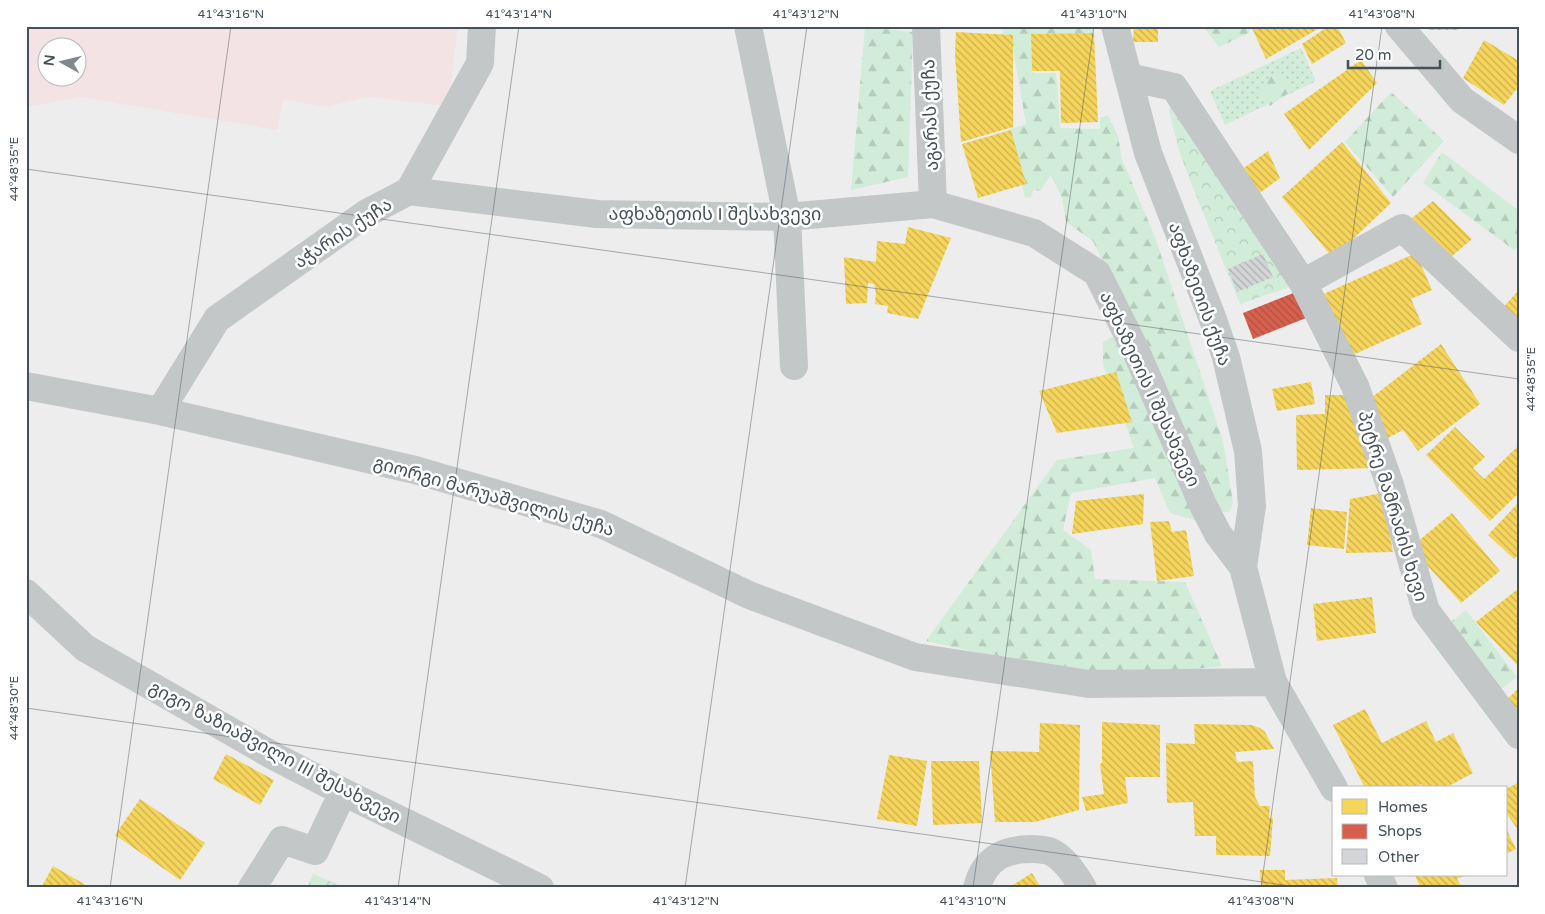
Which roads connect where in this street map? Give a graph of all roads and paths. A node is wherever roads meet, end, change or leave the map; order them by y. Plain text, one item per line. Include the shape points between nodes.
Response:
1 (482, 26) edge
2 (748, 26) edge
3 (926, 26) edge
4 (1114, 26) edge
5 (1399, 26) edge
6 (1128, 76) junction
7 (1519, 140) edge
8 (409, 191) junction
9 (933, 204) junction
10 (787, 217) junction
11 (1303, 283) junction
12 (1519, 338) edge
13 (794, 366) dead end
14 (26, 386) edge
15 (160, 411) junction
16 (1243, 567) junction
17 (26, 593) edge
18 (1273, 682) junction
19 (1519, 735) edge
20 (1333, 786) edge
21 (342, 792) junction
22 (1378, 876) edge
23 (252, 888) edge
24 (540, 888) edge
25 (977, 888) edge
26 (1083, 888) edge
27 (1384, 888) edge

1 - 8 street, აჭარის ქუჩა via 480,63
2 - 10 street
3 - 9 street, აგარას ქუჩა
4 - 6 street, აფხაზეთის ქუჩა
5 - 7 street via 1462,100
6 - 11 street, პეტრე მამრაძის ხევი via 1174,87
6 - 16 street, აფხაზეთის ქუჩა via 1148,153 1226,357 1248,451 1252,506
8 - 10 street, აფხაზეთის I შესახვევი via 597,214
8 - 15 street, აჭარის ქუჩა via 367,213 217,319
9 - 10 street, აფხაზეთის I შესახვევი
9 - 16 street, აფხაზეთის I შესახვევი via 1034,233 1096,274 1135,349 1203,505 1218,534
10 - 13 street
11 - 12 street via 1402,228
11 - 19 street, პეტრე მამრაძის ხევი via 1355,386 1390,485 1426,611
14 - 15 street, გიორგი მარუაშვილის ქუჩა
15 - 18 street, გიორგი მარუაშვილის ქუჩა via 415,470 601,524 749,595 915,657 1089,684
16 - 18 street
17 - 21 street, გიგო ზაზიაშვილი III შესახვევი via 85,648
18 - 20 street
21 - 23 street via 315,851 282,840
21 - 24 street, გიგო ზაზიაშვილი III შესახვევი
22 - 27 street
25 - 26 street via 984,870 998,856 1035,849 1050,852 1062,860

